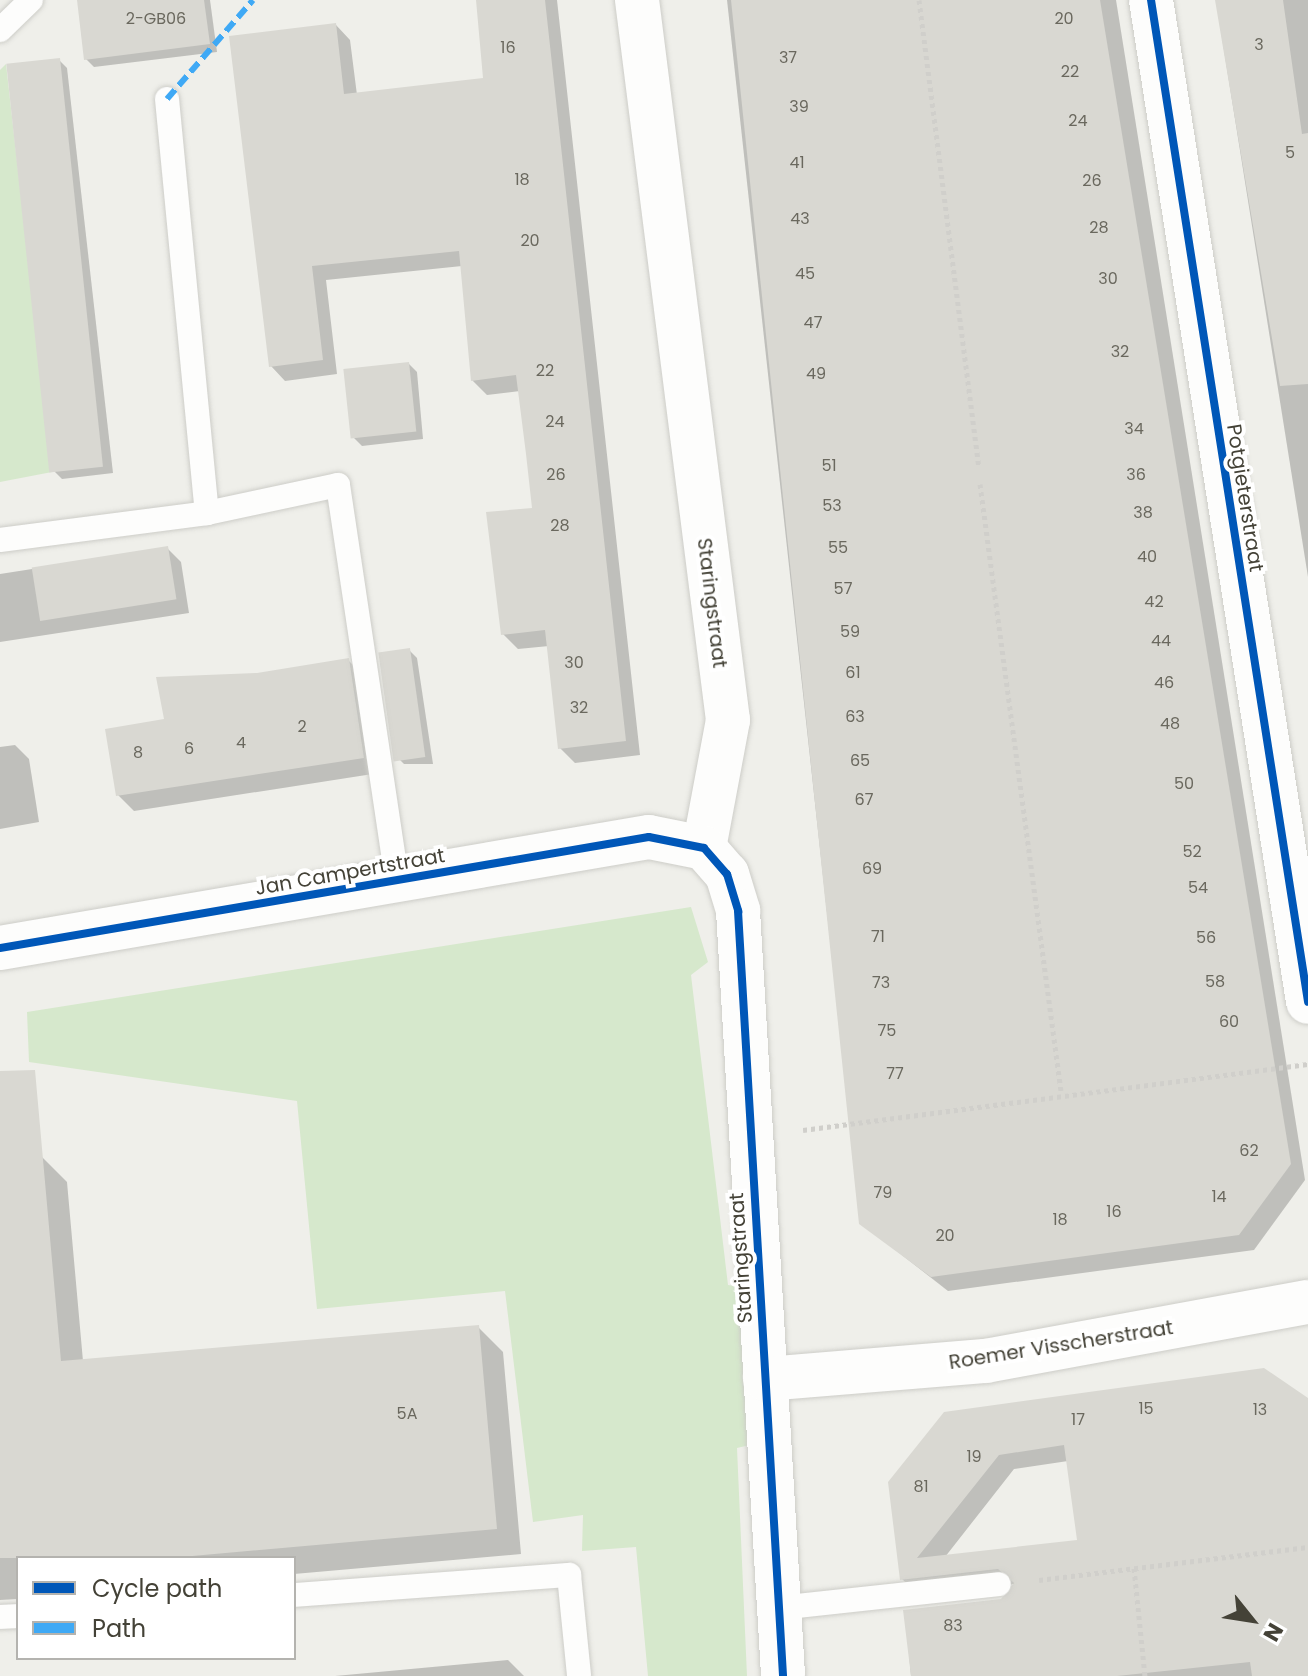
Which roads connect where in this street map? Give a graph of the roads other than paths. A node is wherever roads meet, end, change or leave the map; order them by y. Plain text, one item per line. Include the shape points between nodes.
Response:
1 (31, 0) edge
2 (637, 0) edge
3 (1151, 0) edge
4 (0, 30) edge
5 (167, 99) dead end
6 (207, 513) junction
7 (0, 540) edge
8 (704, 848) junction
9 (397, 880) junction
10 (0, 948) edge
11 (1308, 1002) edge
12 (1308, 1302) edge
13 (765, 1379) junction
14 (999, 1584) road end
15 (296, 1595) edge
16 (779, 1608) junction
17 (579, 1676) edge
18 (783, 1676) edge

1 - 4 lane
2 - 8 street, Staringstraat via 728,720
3 - 11 street, Potgieterstraat
5 - 6 lane
6 - 7 lane
6 - 9 lane via 338,485
8 - 9 street, Jan Campertstraat via 649,837
8 - 13 street, Staringstraat via 727,874 738,911
9 - 10 street, Jan Campertstraat
12 - 13 street, Roemer Visscherstraat via 986,1361
13 - 16 street, Staringstraat
14 - 16 lane
15 - 17 lane via 569,1575
16 - 18 street, Staringstraat

